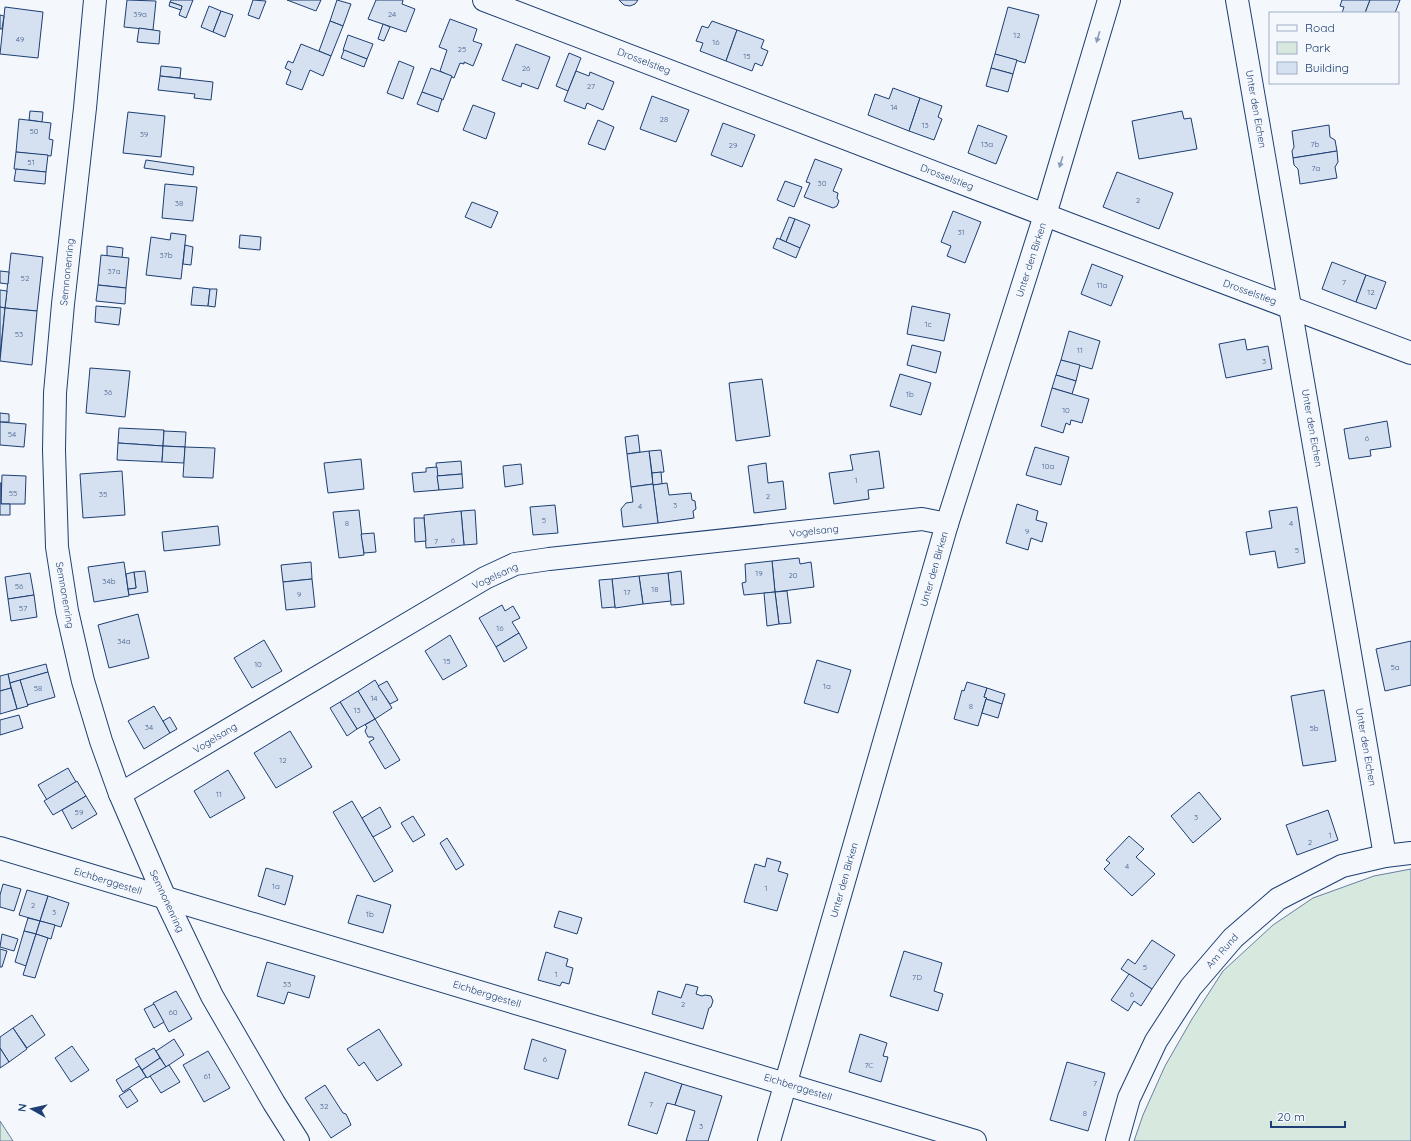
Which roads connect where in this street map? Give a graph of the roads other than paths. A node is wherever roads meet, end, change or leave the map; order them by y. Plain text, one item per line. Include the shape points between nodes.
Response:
1 (95, 0) edge
2 (484, 0) edge
3 (1109, 0) edge
4 (1237, 0) edge
5 (1045, 215) junction
6 (1290, 307) junction
7 (1411, 353) edge
8 (947, 524) junction
9 (120, 794) junction
10 (0, 848) edge
11 (1411, 853) edge
12 (1385, 856) junction
13 (165, 898) junction
14 (786, 1084) junction
15 (298, 1141) edge
16 (769, 1141) edge
17 (974, 1141) edge
18 (1117, 1141) edge

1 - 9 street, Semnonenring via 55,393 56,524 67,611 83,681
2 - 5 street, Drosselstieg
3 -> 5 street, Unter den Birken
4 - 6 street, Unter den Eichen
5 - 6 street, Drosselstieg
5 - 8 street, Unter den Birken
6 - 7 street, Drosselstieg
6 - 12 street, Unter den Eichen
8 - 9 street, Vogelsang via 922,519 515,564 485,578
8 - 14 street, Unter den Birken
9 - 13 street, Semnonenring
10 - 13 street, Eichberggestell
11 - 12 street, Am Rund
12 - 18 street, Am Rund via 1342,866 1278,899 1233,938 1190,986 1156,1041 1129,1098
13 - 14 street, Eichberggestell
13 - 15 street, Semnonenring via 212,996
14 - 16 street, Unter den Birken
14 - 17 street, Eichberggestell

